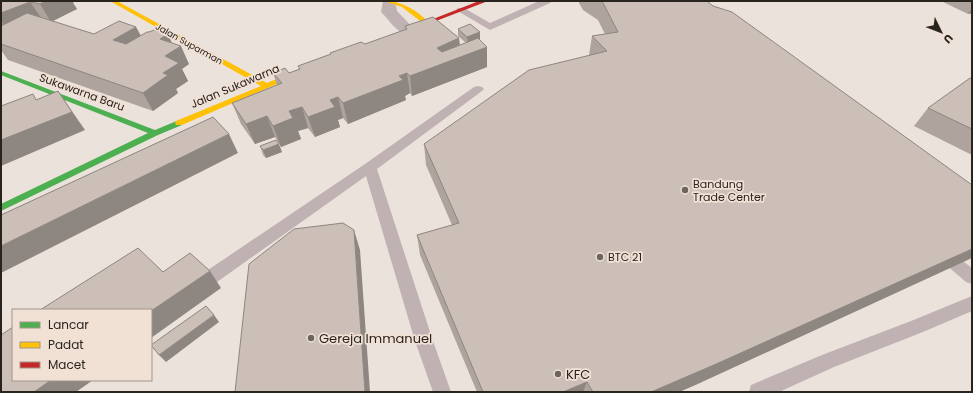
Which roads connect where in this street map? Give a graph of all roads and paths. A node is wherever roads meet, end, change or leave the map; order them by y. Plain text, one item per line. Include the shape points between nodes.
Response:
1 (113, 1) edge
2 (547, 1) edge
3 (388, 2) edge
4 (471, 4) edge
5 (426, 23) junction
6 (404, 32) joint
7 (315, 66) edge
8 (1, 73) edge
9 (266, 86) junction
10 (478, 89) dead end
11 (155, 133) junction
12 (370, 167) junction
13 (1, 208) edge
14 (931, 244) edge
15 (211, 276) dead end
16 (972, 277) edge
17 (972, 303) edge
18 (442, 392) edge
19 (758, 392) edge

1 - 9 street, Jalan Suparman
2 - 4 lane via 490,27
3 - 5 street via 404,6
3 - 6 street via 389,12
4 - 5 street
5 - 6 street
7 - 9 street, Jalan Sukawarna
8 - 11 street, Sukawarna Baru
9 - 11 street, Jalan Sukawarna
10 - 12 lane
11 - 13 street, Jalan Sukawarna
12 - 15 lane
12 - 18 lane
14 - 16 lane
17 - 19 lane

